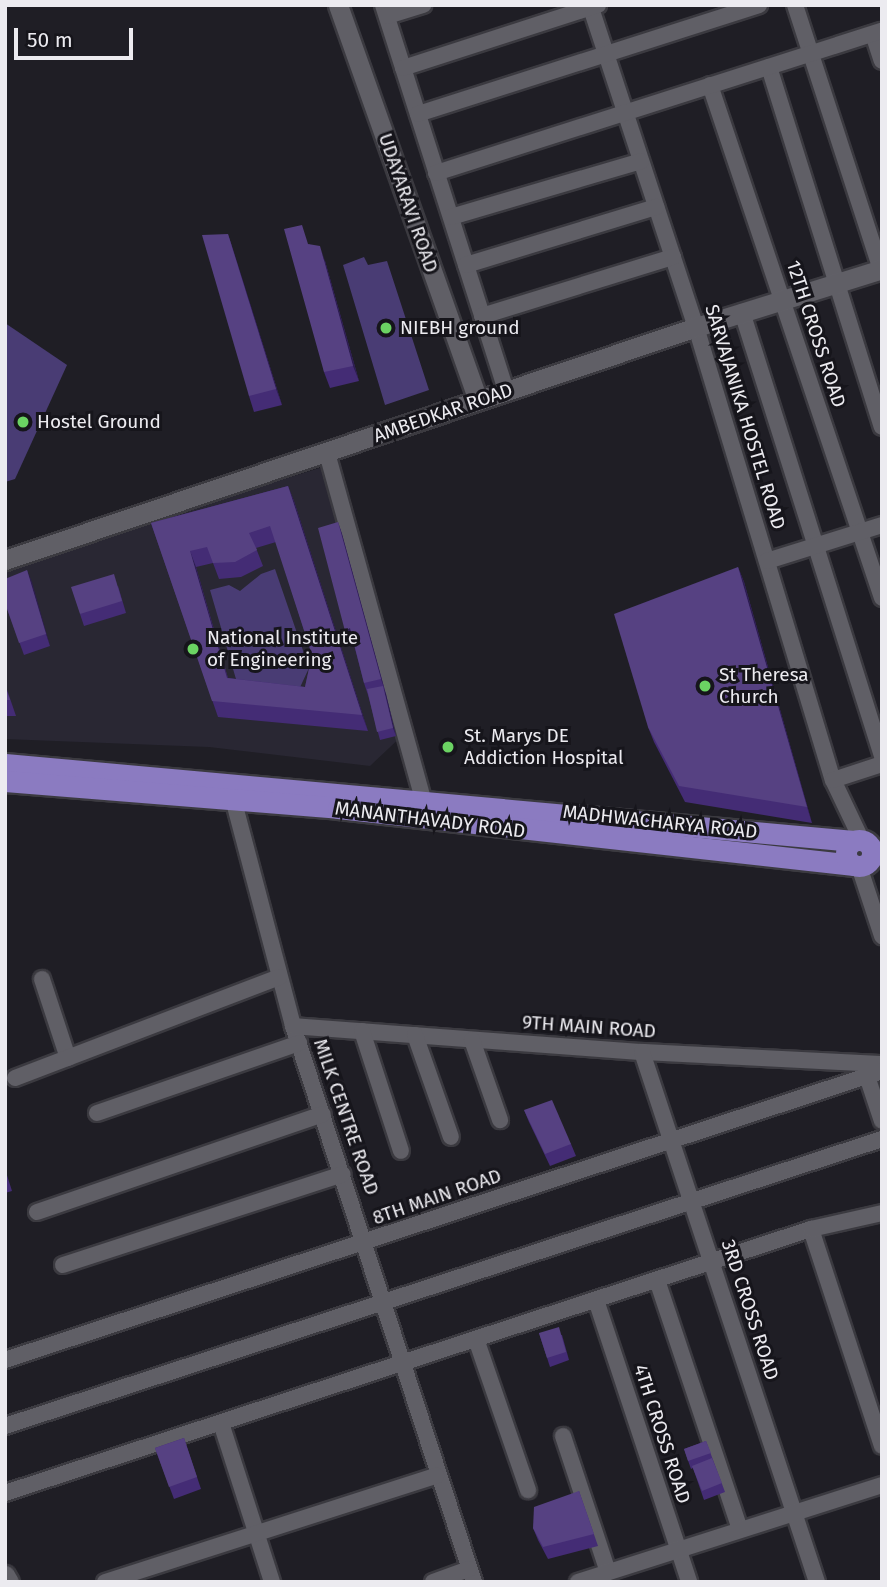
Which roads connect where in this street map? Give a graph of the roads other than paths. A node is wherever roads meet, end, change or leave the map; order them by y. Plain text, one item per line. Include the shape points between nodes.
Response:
1 (338, 5) edge
2 (424, 5) edge
3 (759, 5) edge
4 (795, 5) edge
5 (593, 6) edge
6 (385, 11) edge
7 (877, 32) edge
8 (606, 54) junction
9 (811, 54) junction
10 (882, 61) edge
11 (769, 66) junction
12 (403, 68) junction
13 (710, 85) junction
14 (625, 111) junction
15 (418, 114) junction
16 (641, 162) junction
17 (436, 173) junction
18 (656, 206) junction
19 (451, 217) junction
20 (673, 257) junction
21 (466, 265) junction
22 (882, 270) edge
23 (836, 283) junction
24 (783, 300) junction
25 (742, 313) junction
26 (482, 316) junction
27 (696, 327) junction
28 (506, 391) junction
29 (478, 400) junction
30 (882, 427) edge
31 (327, 453) junction
32 (882, 525) edge
33 (860, 531) junction
34 (818, 545) junction
35 (5, 560) edge
36 (767, 561) junction
37 (882, 598) edge
38 (882, 757) edge
39 (5, 764) edge
40 (882, 764) edge
41 (833, 780) junction
42 (5, 781) edge
43 (231, 791) junction
44 (422, 799) junction
45 (428, 820) junction
46 (866, 842) edge
47 (865, 866) edge
48 (882, 936) edge
49 (279, 978) junction
50 (42, 979) dead end
51 (293, 1026) junction
52 (362, 1031) junction
53 (415, 1035) junction
54 (472, 1040) junction
55 (299, 1043) junction
56 (642, 1052) junction
57 (68, 1058) junction
58 (882, 1063) edge
59 (874, 1074) edge
60 (15, 1078) dead end
61 (97, 1113) dead end
62 (323, 1114) junction
63 (500, 1120) dead end
64 (882, 1121) edge
65 (451, 1137) dead end
66 (882, 1139) edge
67 (671, 1140) junction
68 (401, 1151) dead end
69 (343, 1174) junction
70 (691, 1202) junction
71 (37, 1212) dead end
72 (882, 1213) edge
73 (811, 1230) junction
74 (367, 1243) junction
75 (712, 1262) junction
76 (63, 1265) dead end
77 (657, 1280) junction
78 (596, 1300) junction
79 (385, 1303) junction
80 (476, 1339) junction
81 (5, 1360) edge
82 (403, 1364) junction
83 (221, 1423) junction
84 (5, 1426) edge
85 (563, 1436) dead end
86 (882, 1446) edge
87 (436, 1476) junction
88 (882, 1485) edge
89 (528, 1489) dead end
90 (5, 1493) edge
91 (794, 1513) junction
92 (740, 1530) junction
93 (255, 1533) junction
94 (678, 1550) junction
95 (608, 1572) junction
96 (5, 1574) edge
97 (472, 1575) edge
98 (9, 1582) edge
99 (105, 1582) edge
100 (272, 1582) edge
101 (433, 1582) edge
102 (578, 1582) edge
103 (689, 1582) edge
104 (817, 1582) edge

1 - 29 street, UDAYARAVI ROAD
2 - 6 street
3 - 8 street
4 - 9 street
5 - 8 street, SARVAJANIKA HOSTEL ROAD
5 - 12 street
6 - 12 street
7 - 9 street
7 - 10 street
8 - 14 street, SARVAJANIKA HOSTEL ROAD
8 - 15 street
9 - 11 street
9 - 22 street
11 - 13 street
11 - 23 street
12 - 15 street
13 - 14 street
13 - 24 street, 12TH CROSS ROAD
14 - 16 street, SARVAJANIKA HOSTEL ROAD
14 - 17 street
15 - 17 street
16 - 18 street, SARVAJANIKA HOSTEL ROAD
16 - 19 street
17 - 19 street
18 - 20 street, SARVAJANIKA HOSTEL ROAD
18 - 21 street
19 - 21 street
20 - 26 street
20 - 27 street, SARVAJANIKA HOSTEL ROAD
21 - 26 street
22 - 23 street, AMBEDKAR ROAD
23 - 24 street, AMBEDKAR ROAD
23 - 30 street
24 - 25 street, AMBEDKAR ROAD
24 - 33 street, 12TH CROSS ROAD
25 - 27 street, AMBEDKAR ROAD
25 - 34 street
26 - 28 street
27 - 28 street, AMBEDKAR ROAD
27 - 36 street, SARVAJANIKA HOSTEL ROAD
28 - 29 street, AMBEDKAR ROAD
29 - 31 street, AMBEDKAR ROAD
31 - 35 street, AMBEDKAR ROAD
31 - 44 street
32 - 33 street
33 - 34 street
33 - 37 street, 12TH CROSS ROAD
34 - 36 street
34 - 38 street
36 - 41 street, SARVAJANIKA HOSTEL ROAD
39 - 43 main road, MADHWACHARYA ROAD
40 - 41 street
41 - 46 street, SARVAJANIKA HOSTEL ROAD
42 - 43 main road, MANANTHAVADY ROAD
43 - 44 main road, MADHWACHARYA ROAD
43 - 45 main road, MANANTHAVADY ROAD
43 - 49 street, MILK CENTRE ROAD
44 - 45 street
44 - 46 main road, MADHWACHARYA ROAD
45 - 47 main road, MANANTHAVADY ROAD
46 - 47 main road via 846,853
47 - 48 street
49 - 51 street, MILK CENTRE ROAD
49 - 57 street
50 - 57 street
51 - 52 street, 9TH MAIN ROAD
51 - 55 street, MILK CENTRE ROAD
52 - 53 street, 9TH MAIN ROAD
52 - 68 street
53 - 54 street, 9TH MAIN ROAD
53 - 65 street
54 - 56 street, 9TH MAIN ROAD
54 - 63 street
55 - 61 street
55 - 62 street, MILK CENTRE ROAD
56 - 58 street, 9TH MAIN ROAD
56 - 67 street, 3RD CROSS ROAD
57 - 60 street
59 - 64 street
59 - 67 street, 8TH MAIN ROAD
62 - 69 street, MILK CENTRE ROAD
62 - 71 street
66 - 70 street
67 - 70 street, 3RD CROSS ROAD
67 - 74 street, 8TH MAIN ROAD
69 - 74 street, MILK CENTRE ROAD
69 - 76 street
70 - 75 street, 3RD CROSS ROAD
70 - 79 street
72 - 73 street
73 - 75 street
73 - 86 street
74 - 79 street, MILK CENTRE ROAD
74 - 81 street, 8TH MAIN ROAD
75 - 77 street
75 - 91 street, 3RD CROSS ROAD
77 - 78 street
77 - 92 street
78 - 80 street
78 - 94 street, 4TH CROSS ROAD
79 - 82 street, MILK CENTRE ROAD
79 - 84 street
80 - 82 street
80 - 89 street
82 - 83 street
82 - 87 street, MILK CENTRE ROAD
83 - 90 street
83 - 93 street
85 - 95 street
87 - 93 street
87 - 97 street, MILK CENTRE ROAD
88 - 91 street
91 - 92 street
91 - 104 street, 3RD CROSS ROAD
92 - 94 street
93 - 99 street
93 - 100 street
94 - 95 street
94 - 103 street, 4TH CROSS ROAD
95 - 102 street
96 - 98 street
97 - 101 street

